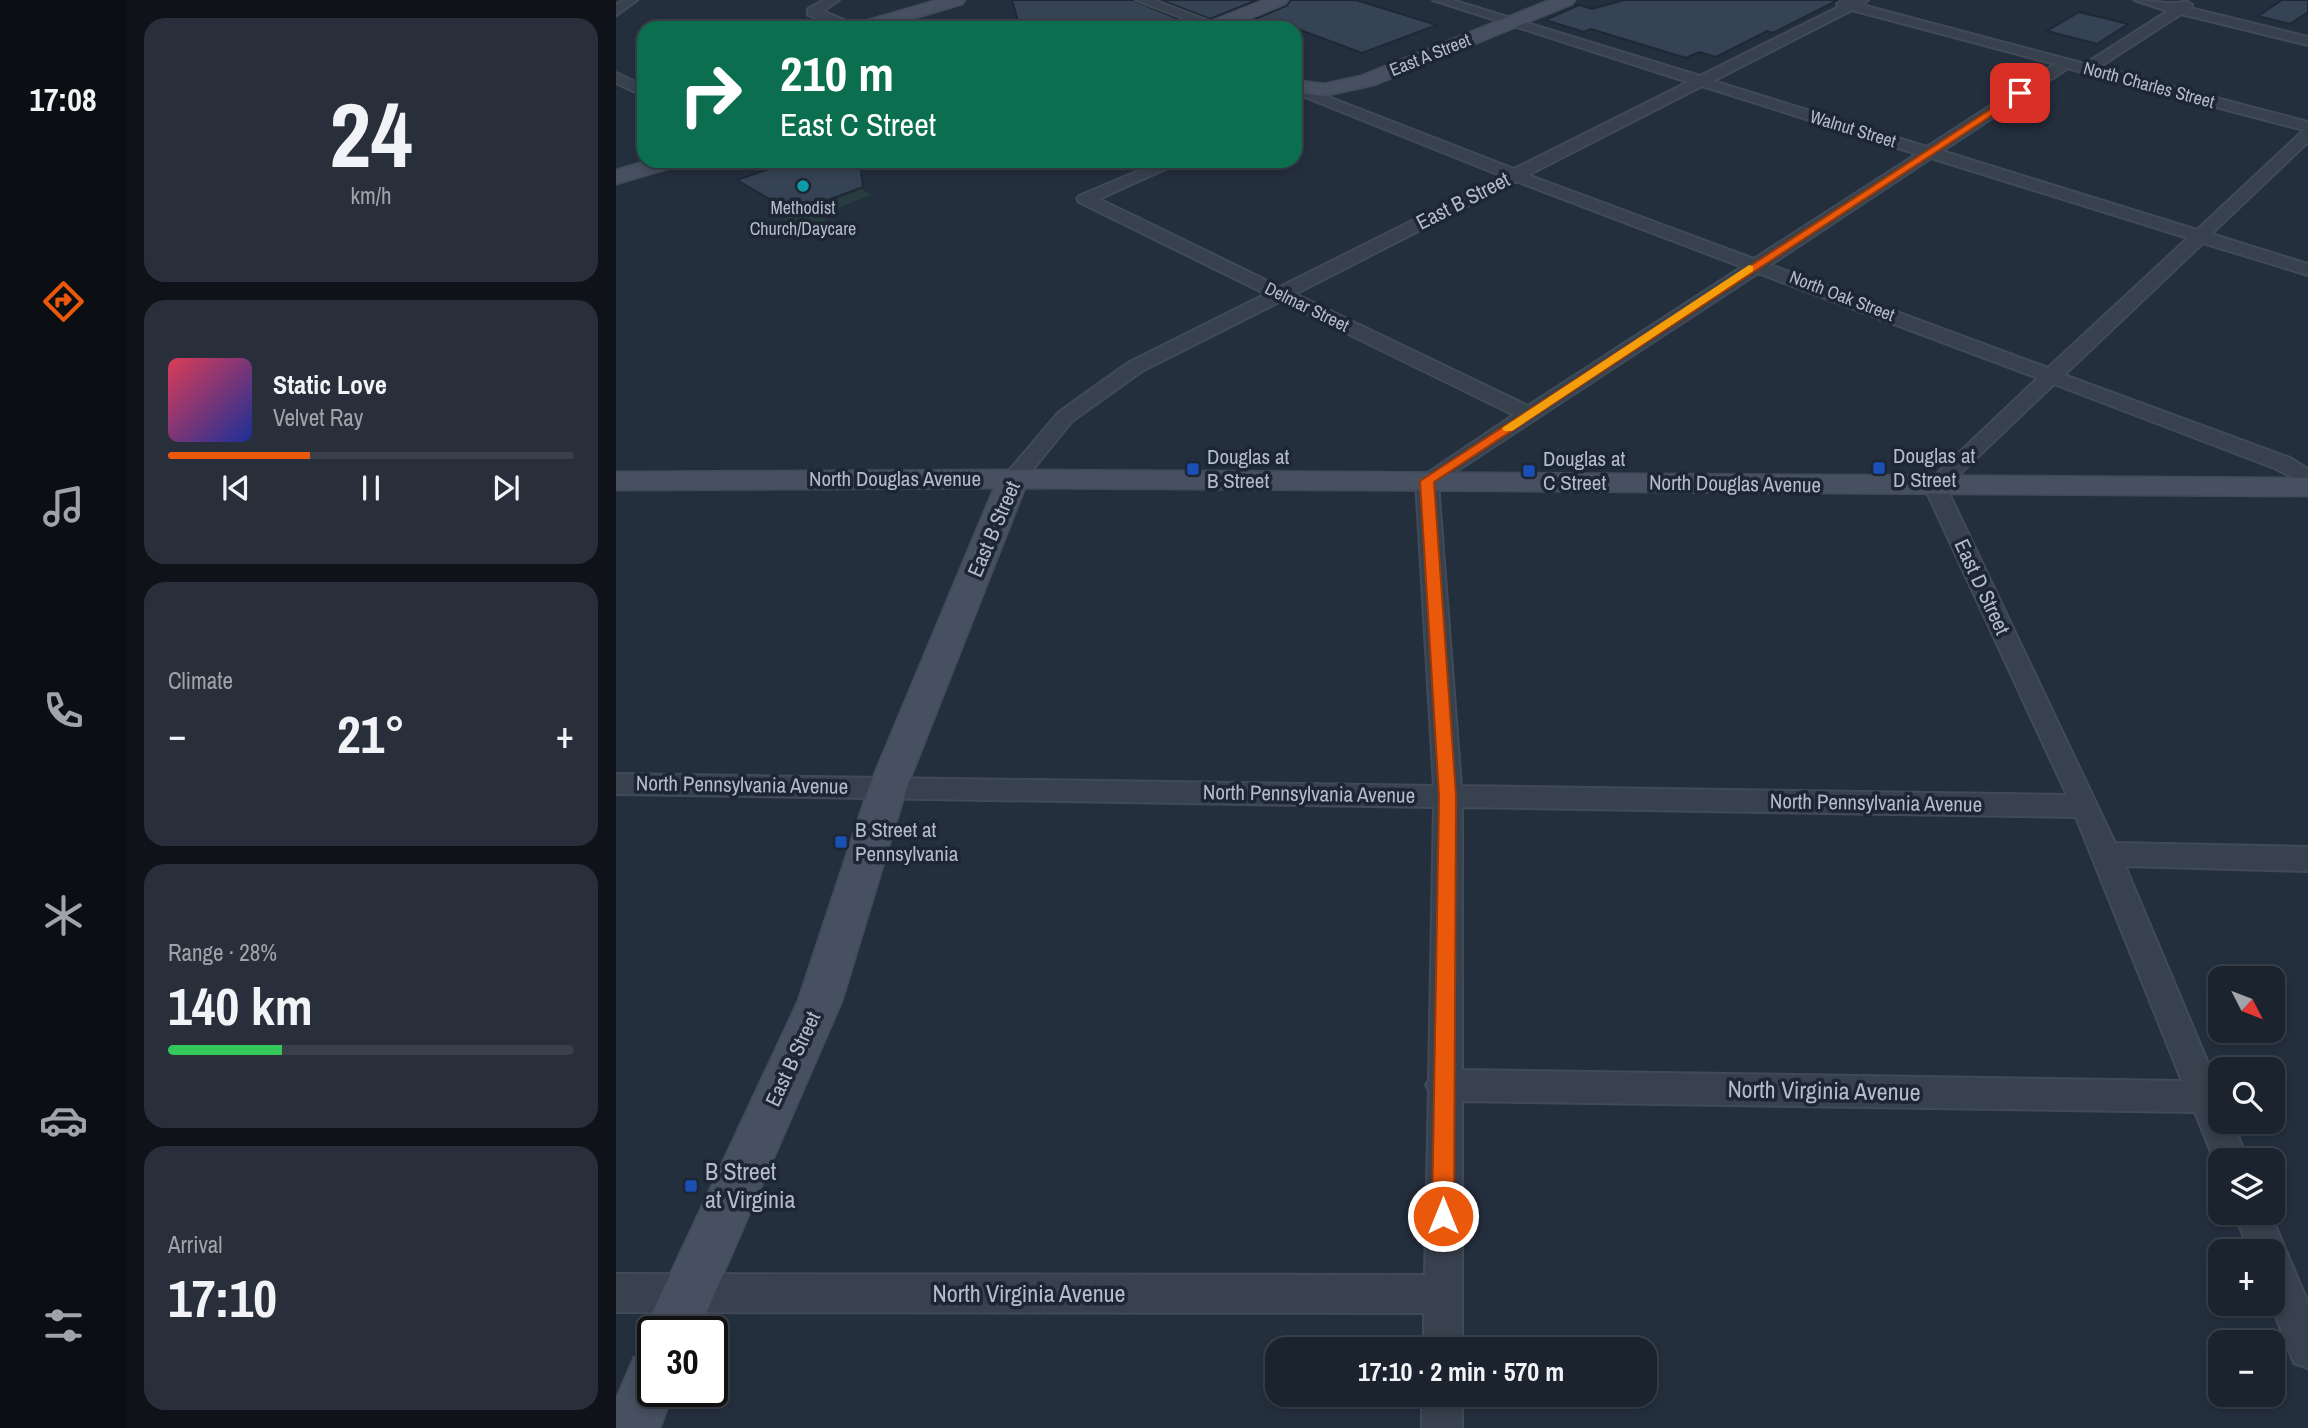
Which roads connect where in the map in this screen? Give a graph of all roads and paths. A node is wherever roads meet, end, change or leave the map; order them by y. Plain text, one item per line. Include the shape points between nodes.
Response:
1 (631, 0) edge
2 (833, 0) edge
3 (956, 0) edge
4 (1142, 0) edge
5 (1279, 0) edge
6 (1439, 0) edge
7 (1566, 0) edge
8 (1827, 0) edge
9 (2140, 0) edge
10 (2193, 0) edge
11 (1856, 3) edge
12 (2179, 9) junction
13 (616, 11) edge
14 (836, 21) edge
15 (886, 21) edge
16 (1197, 21) edge
17 (1228, 21) edge
18 (1511, 22) junction
19 (2308, 41) edge
20 (2077, 66) junction
21 (616, 77) edge
22 (1367, 81) junction
23 (1700, 81) junction
24 (637, 88) edge
25 (1302, 88) edge
26 (1302, 90) edge
27 (1324, 99) junction
28 (1305, 107) dead end
29 (2308, 127) edge
30 (2308, 134) edge
31 (1929, 153) junction
32 (646, 168) edge
33 (1158, 168) edge
34 (1514, 175) junction
35 (616, 177) edge
36 (2199, 236) junction
37 (1756, 264) junction
38 (2308, 270) edge
39 (1279, 293) junction
40 (2051, 375) junction
41 (1529, 414) junction
42 (2308, 478) edge
43 (1013, 479) junction
44 (616, 481) edge
45 (1427, 481) junction
46 (1935, 486) junction
47 (2308, 487) edge
48 (616, 784) edge
49 (888, 787) junction
50 (1448, 796) junction
51 (2086, 806) junction
52 (2105, 854) junction
53 (2308, 859) edge
54 (1443, 1085) junction
55 (2205, 1097) junction
56 (2226, 1148) edge
57 (616, 1293) edge
58 (686, 1293) junction
59 (2285, 1293) edge
60 (1443, 1294) junction
61 (677, 1316) edge
62 (1443, 1337) edge
63 (2308, 1349) edge
64 (640, 1407) edge
65 (1442, 1407) edge
66 (632, 1428) edge
67 (1442, 1428) edge

1 - 13 street
2 - 14 street via 813,12
3 - 15 street
4 - 16 street
5 - 17 street
6 - 18 street, Walnut Street
7 - 18 street, East A Street
8 - 11 street, North Charles Street
9 - 12 street
10 - 12 street
11 - 20 street, North Charles Street
11 - 23 street, East B Street
12 - 19 street
12 - 20 street
18 - 22 street, East A Street
18 - 23 street, Walnut Street
20 - 29 street, North Charles Street
20 - 31 street
21 - 24 street
22 - 25 street via 1337,89
22 - 27 street, East A Street
23 - 31 street, Walnut Street
23 - 34 street, East B Street
26 - 27 street, North Oak Street
27 - 28 street, East A Street
27 - 34 street, North Oak Street
30 - 36 street
31 - 36 street, Walnut Street
31 - 37 street
32 - 35 street
33 - 39 street, Delmar Street via 1085,199
34 - 37 street, North Oak Street
34 - 39 street, East B Street
36 - 38 street, Walnut Street
36 - 40 street
37 - 40 street, North Oak Street
37 - 41 street
39 - 41 street, Delmar Street
39 - 43 street, East B Street via 1135,367 1065,416
40 - 42 street, North Oak Street via 2282,463
40 - 46 street
41 - 45 street
43 - 44 street, North Douglas Avenue
43 - 45 street, North Douglas Avenue
43 - 49 street, East B Street
45 - 46 street, North Douglas Avenue
45 - 50 street
46 - 47 street, North Douglas Avenue
46 - 51 street, East D Street
48 - 49 street, North Pennsylvania Avenue
49 - 50 street, North Pennsylvania Avenue
49 - 58 street, East B Street via 820,1001
50 - 51 street, North Pennsylvania Avenue
50 - 54 street
51 - 52 street, East D Street
52 - 53 street
52 - 55 street, East D Street
54 - 55 street, North Virginia Avenue
54 - 60 street
55 - 56 street, East D Street
57 - 58 street, North Virginia Avenue
58 - 60 street, North Virginia Avenue
58 - 61 street, East B Street
59 - 63 street
60 - 62 street
64 - 66 street
65 - 67 street

